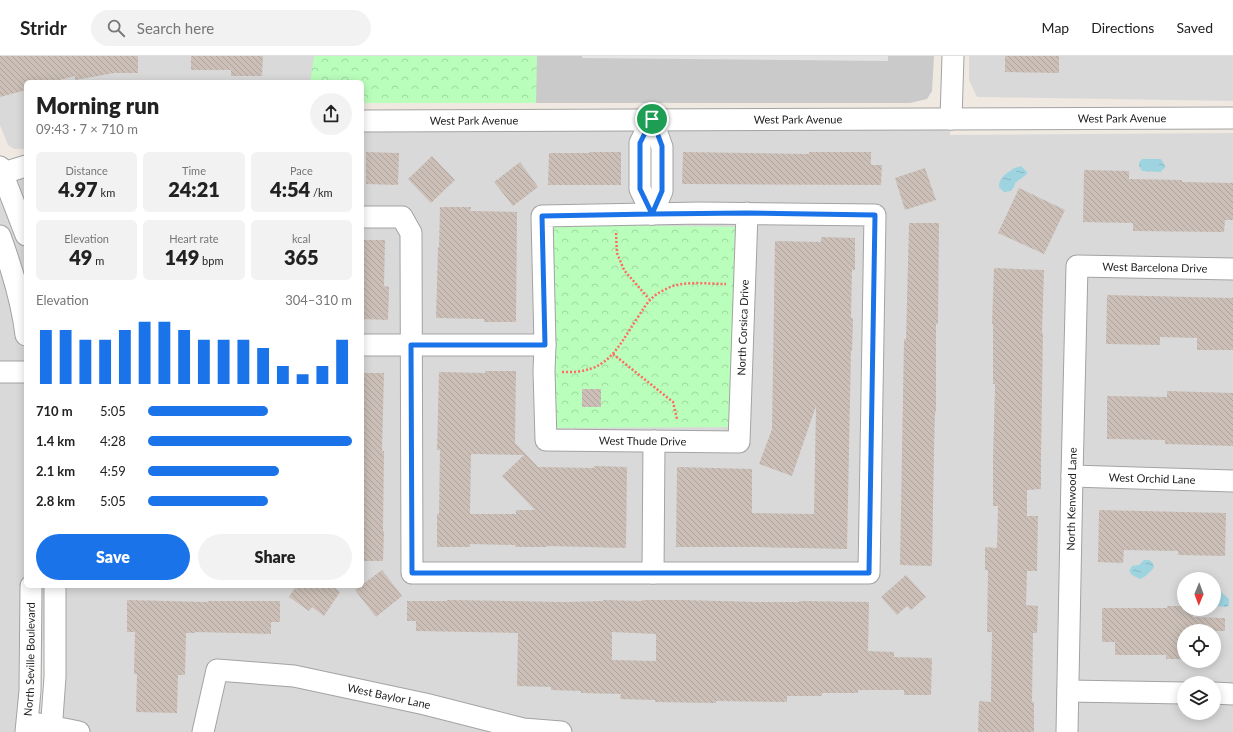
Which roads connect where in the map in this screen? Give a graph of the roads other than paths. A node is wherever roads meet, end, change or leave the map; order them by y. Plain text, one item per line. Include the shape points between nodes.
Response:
1 (953, 56) edge
2 (1233, 118) edge
3 (652, 119) junction
4 (951, 119) junction
5 (364, 121) edge
6 (24, 166) edge
7 (1, 172) edge
8 (747, 213) junction
9 (652, 214) junction
10 (364, 217) edge
11 (24, 231) edge
12 (0, 236) edge
13 (1077, 266) joint
14 (1233, 268) edge
15 (24, 322) edge
16 (364, 345) edge
17 (411, 345) junction
18 (545, 345) junction
19 (0, 372) edge
20 (24, 372) edge
21 (654, 441) junction
22 (739, 442) joint
23 (1072, 476) junction
24 (1233, 480) edge
25 (653, 573) junction
26 (31, 588) edge
27 (55, 588) edge
28 (1068, 691) junction
29 (1177, 693) edge
30 (1221, 693) edge
31 (1233, 694) edge
32 (26, 727) edge
33 (51, 729) edge
34 (79, 732) edge
35 (203, 732) edge
36 (561, 732) edge
37 (1067, 732) edge

1 - 4 street
2 - 4 street, West Park Avenue
3 - 4 street, West Park Avenue
3 - 5 street, West Park Avenue
3 - 9 street via 662,146 662,191
6 - 7 street
7 - 11 street
8 - 9 street
8 - 22 street, North Corsica Drive
8 - 25 street via 875,215 869,573
9 - 18 street via 542,216
10 - 17 street via 402,217 411,233
12 - 15 street via 14,276
13 - 14 street, West Barcelona Drive
13 - 23 street, North Kenwood Lane
16 - 17 street
17 - 18 street
17 - 25 street via 412,573
18 - 21 street, West Thude Drive via 546,440
19 - 20 street
21 - 22 street, West Thude Drive
21 - 25 street
23 - 24 street, West Orchid Lane
23 - 28 street, North Kenwood Lane
26 - 32 street, North Seville Boulevard via 30,691
27 - 33 street via 55,677
28 - 29 street
28 - 37 street, North Kenwood Lane
30 - 31 street
32 - 33 street
33 - 34 street
35 - 36 street, West Baylor Lane via 217,670 294,676 424,704 523,729

